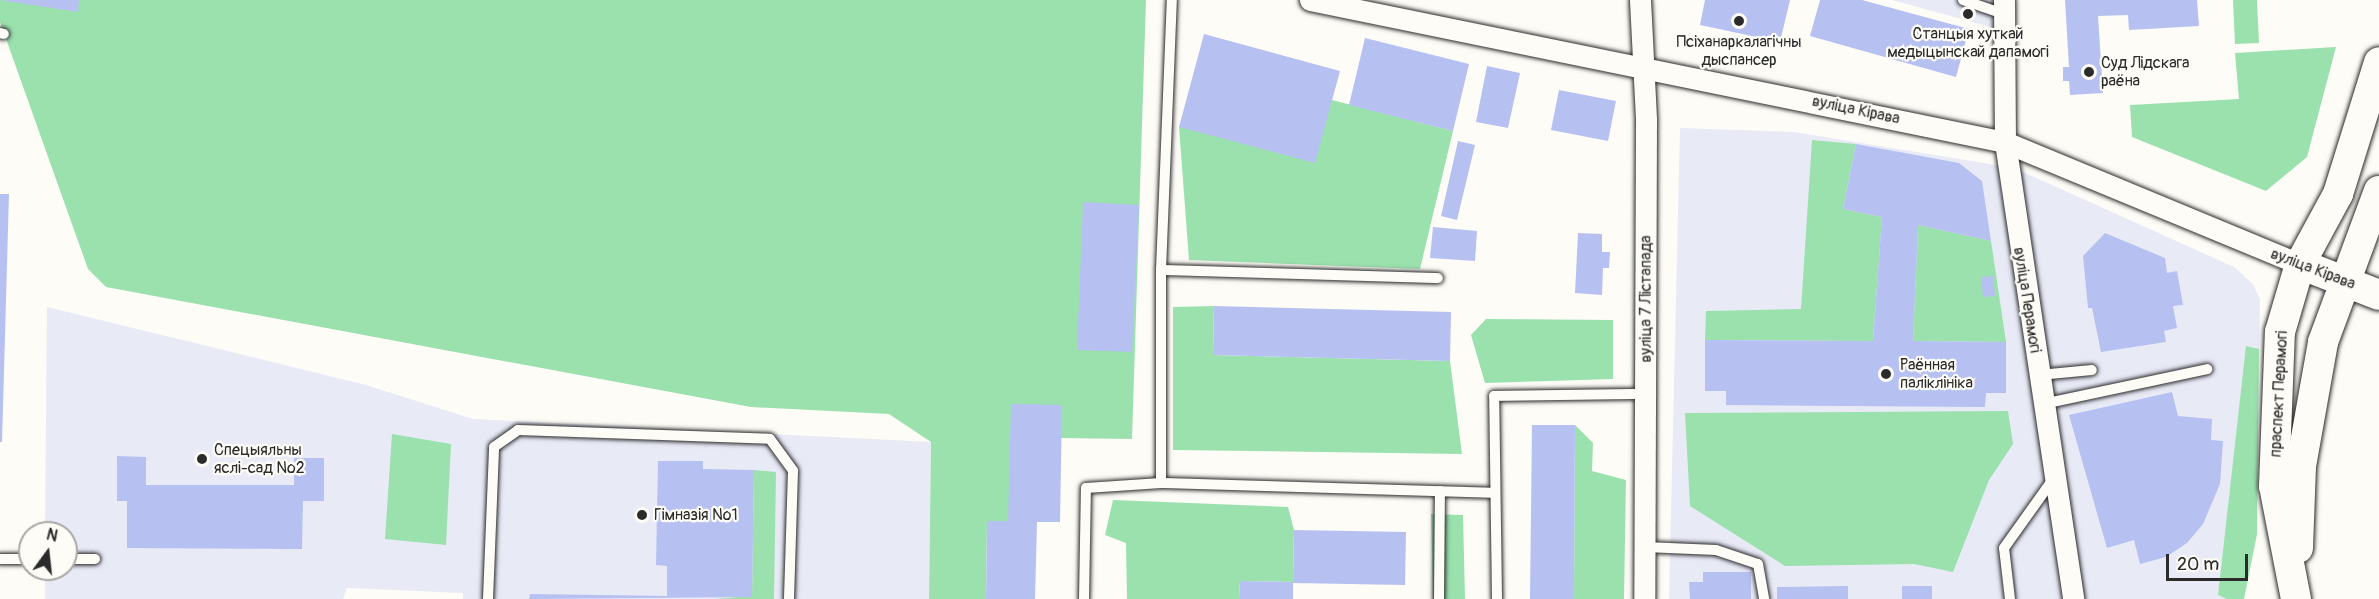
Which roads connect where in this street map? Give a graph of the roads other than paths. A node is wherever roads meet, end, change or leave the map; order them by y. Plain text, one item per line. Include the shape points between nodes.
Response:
1 (1172, 0) edge
2 (1310, 0) edge
3 (1640, 0) edge
4 (1963, 0) edge
5 (2004, 7) edge
6 (2379, 62) edge
7 (1643, 65) junction
8 (2004, 142) junction
9 (2379, 191) edge
10 (2300, 264) junction
11 (1161, 270) junction
12 (1438, 278) dead end
13 (2345, 281) junction
14 (2379, 294) edge
15 (2207, 369) dead end
16 (2092, 370) dead end
17 (2039, 375) junction
18 (1645, 394) junction
19 (2043, 404) junction
20 (2054, 478) junction
21 (1161, 483) junction
22 (1440, 492) junction
23 (1495, 493) junction
24 (1645, 547) junction
25 (0, 559) edge
26 (18, 559) edge
27 (78, 559) edge
28 (95, 560) dead end
29 (488, 599) edge
30 (789, 599) edge
31 (1084, 599) edge
32 (1439, 599) edge
33 (1497, 599) edge
34 (1644, 599) edge
35 (1764, 599) edge
36 (2010, 599) edge
37 (2073, 599) edge
38 (2296, 599) edge

1 - 11 lane
2 - 7 street, вуліца Кірава
3 - 7 street, вуліца 7 Лістапада
4 - 5 lane
5 - 8 street, вуліца Перамогі
6 - 10 main road, праспект Перамогі via 2338,194
7 - 8 street, вуліца Кірава
7 - 18 street, вуліца 7 Лістапада
8 - 10 street, вуліца Кірава
8 - 17 street, вуліца Перамогі
9 - 13 main road, праспект Перамогі
10 - 13 main road, вуліца Кірава
10 - 38 main road, праспект Перамогі via 2280,332 2274,486
11 - 12 lane
11 - 21 lane
13 - 14 main road, вуліца Кірава
13 - 38 main road, праспект Перамогі via 2324,342 2303,455
15 - 19 lane
16 - 17 lane
17 - 19 street, вуліца Перамогі
18 - 23 lane via 1494,396
18 - 24 street, вуліца 7 Лістапада
19 - 20 street, вуліца Перамогі
20 - 36 lane via 2004,548
20 - 37 street, вуліца Перамогі
21 - 22 lane
21 - 31 lane via 1086,488
22 - 23 lane
22 - 32 lane
23 - 33 lane
24 - 34 street, вуліца 7 Лістапада
24 - 35 lane via 1716,550 1758,564
25 - 26 lane
27 - 28 lane
29 - 30 lane via 494,447 518,430 770,439 793,471

